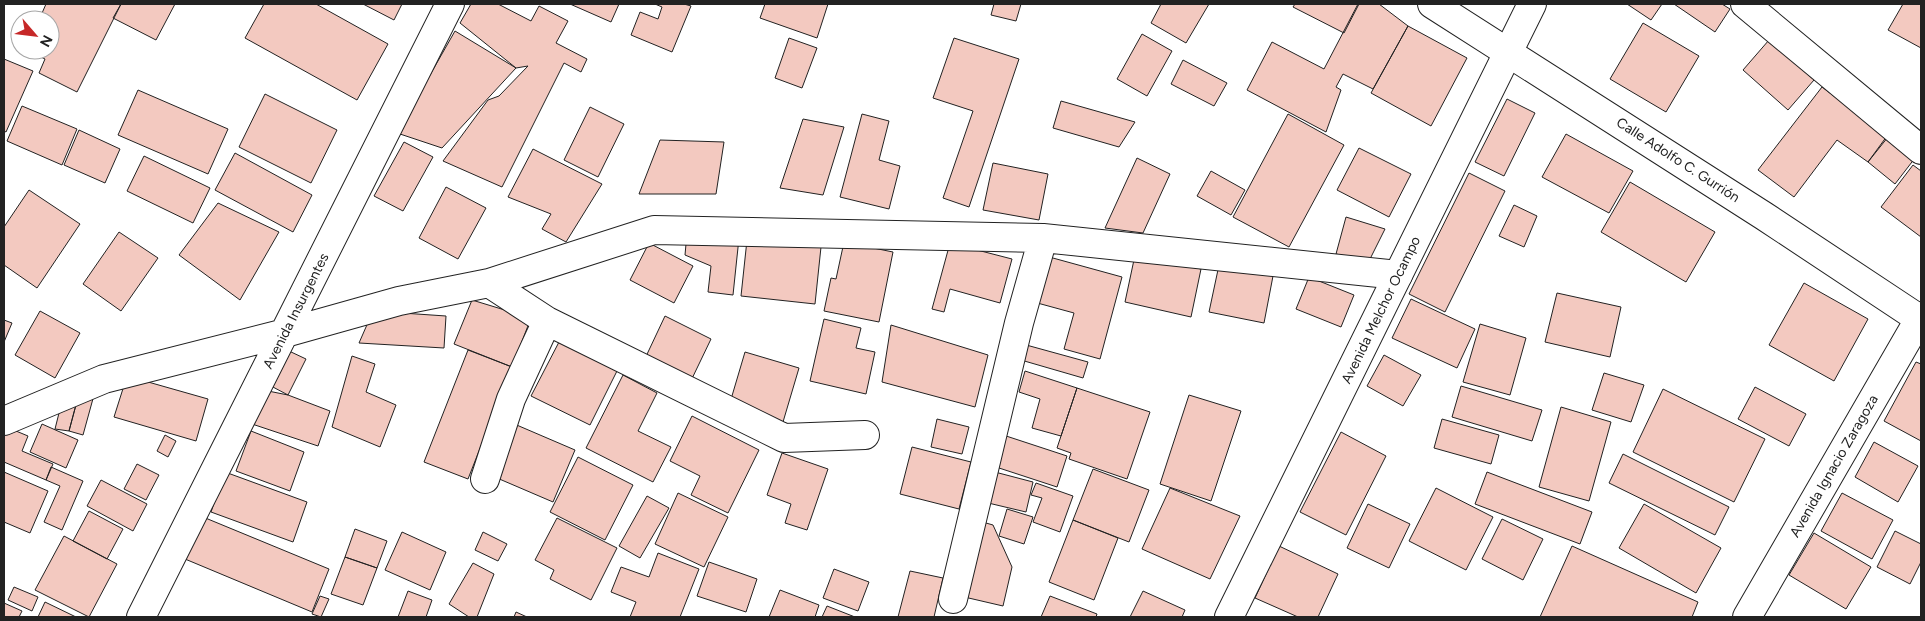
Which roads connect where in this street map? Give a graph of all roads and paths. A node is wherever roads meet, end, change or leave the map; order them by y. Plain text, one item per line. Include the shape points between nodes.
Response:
1 (450, 4) edge
2 (1432, 4) edge
3 (1532, 4) edge
4 (1746, 4) edge
5 (1510, 52) junction
6 (1921, 150) edge
7 (1043, 238) junction
8 (1398, 275) junction
9 (489, 283) junction
10 (1921, 318) edge
11 (547, 321) junction
12 (285, 333) junction
13 (4, 421) edge
14 (864, 435) dead end
15 (485, 479) dead end
16 (953, 599) dead end
17 (140, 617) edge
18 (1229, 617) edge
19 (1747, 617) edge

1 - 12 street, Avenida Insurgentes
2 - 5 street, Calle Adolfo C. Gurrión
3 - 5 street, Avenida Melchor Ocampo
4 - 6 street
5 - 8 street, Avenida Melchor Ocampo
5 - 10 street, Calle Adolfo C. Gurrión
7 - 8 street
7 - 9 street via 654,230
7 - 16 street via 1019,323
8 - 18 street, Avenida Melchor Ocampo
9 - 11 street
9 - 12 street via 399,301
10 - 19 street, Avenida Ignacio Zaragoza
11 - 14 street via 784,438
11 - 15 street via 511,399
12 - 13 street via 104,379
12 - 17 street, Avenida Insurgentes

